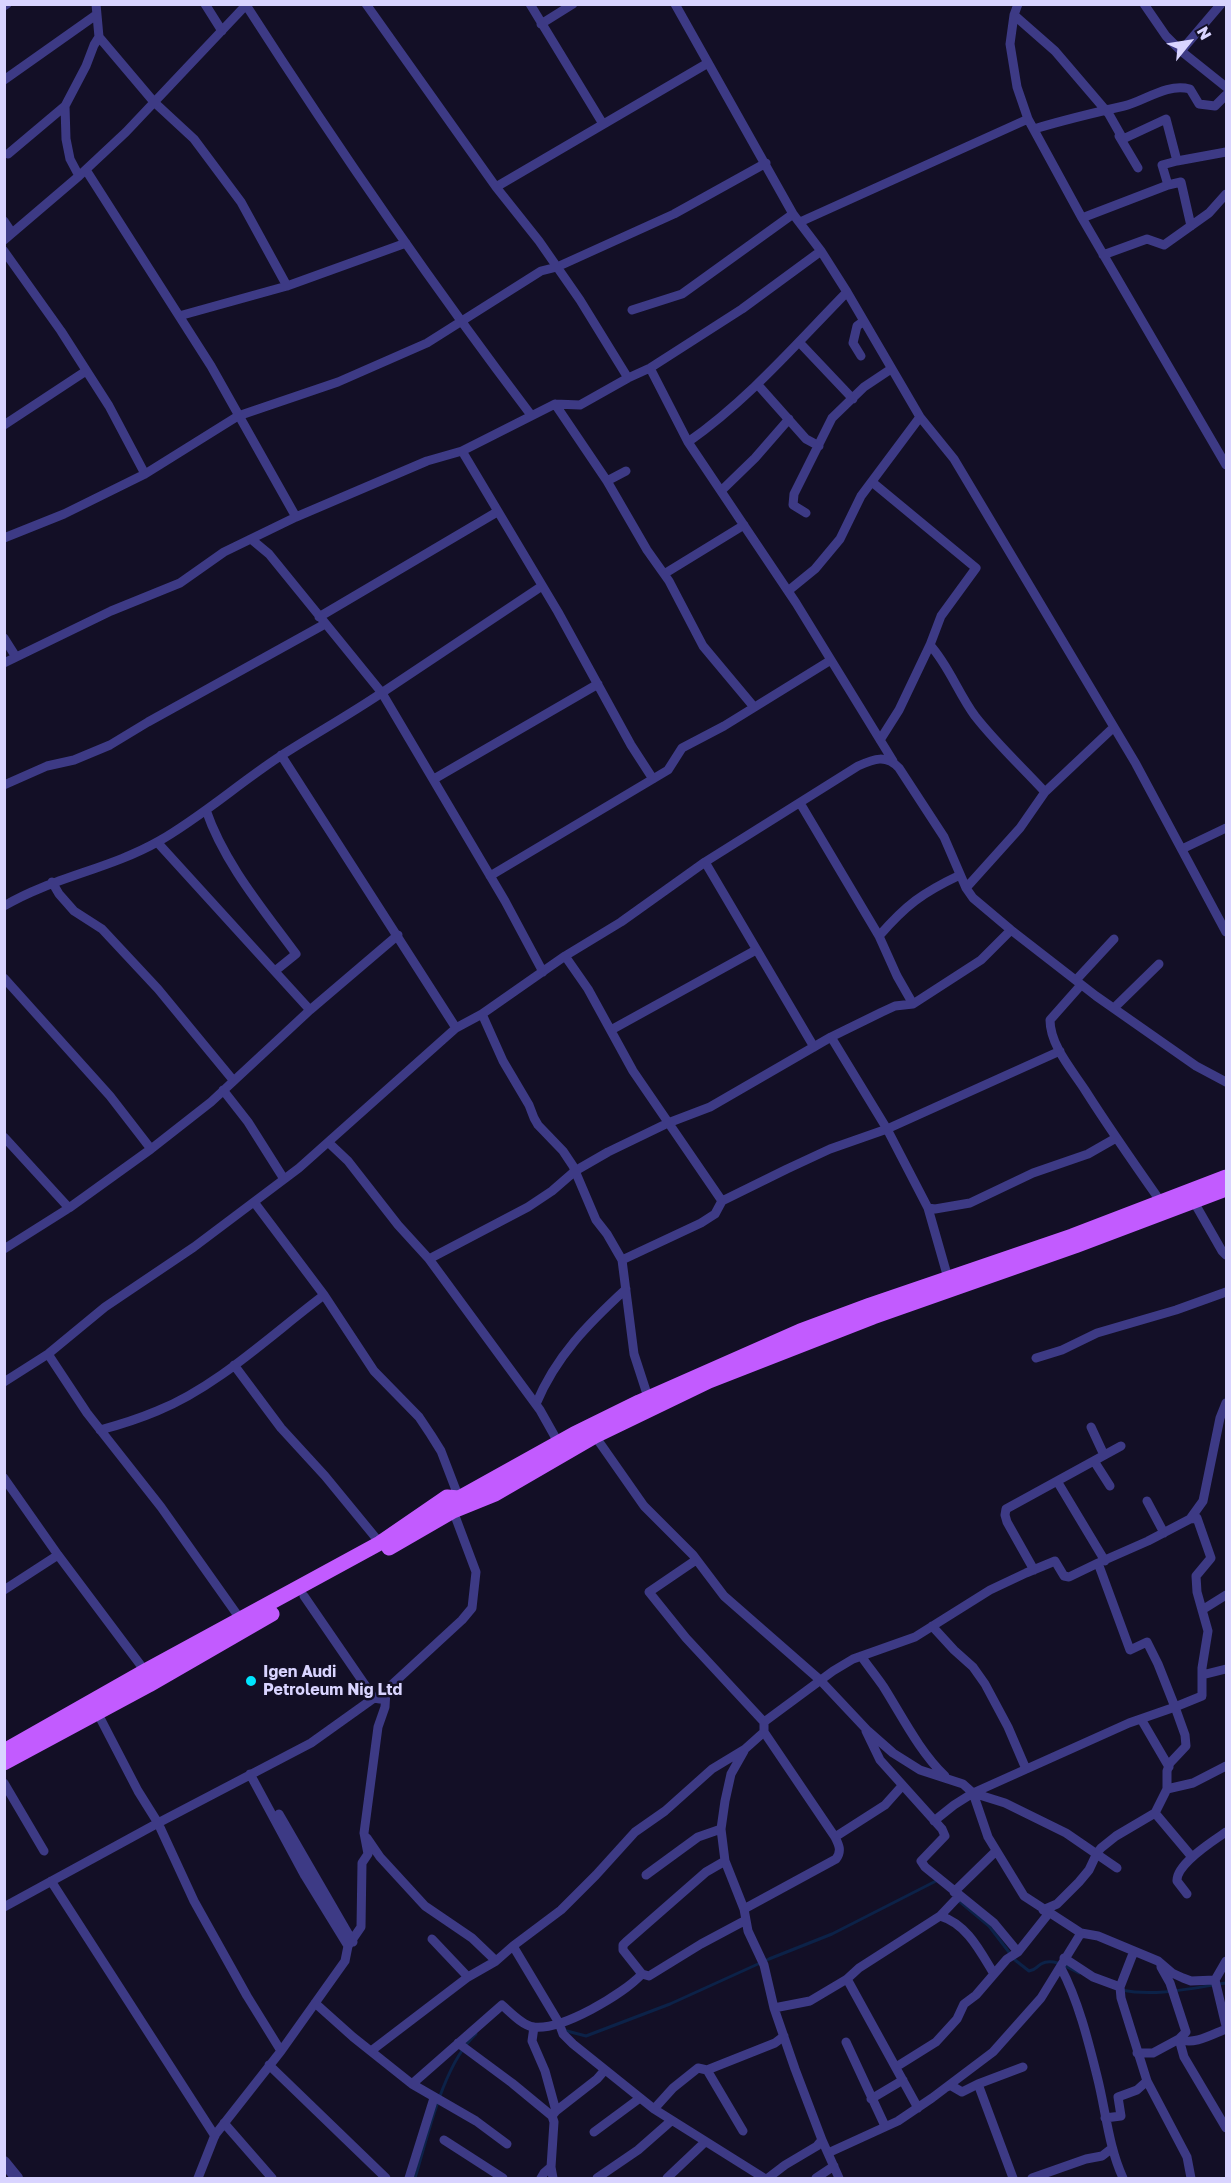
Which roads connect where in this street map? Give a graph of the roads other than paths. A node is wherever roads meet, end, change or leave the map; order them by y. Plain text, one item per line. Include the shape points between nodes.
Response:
1 (96, 4) edge
2 (205, 4) edge
3 (366, 4) edge
4 (530, 4) edge
5 (573, 4) edge
6 (675, 4) edge
7 (1018, 4) edge
8 (1144, 4) edge
9 (1221, 4) edge
10 (246, 5) edge
11 (96, 15) junction
12 (1014, 15) junction
13 (541, 24) junction
14 (222, 31) junction
15 (99, 37) junction
16 (1181, 51) junction
17 (708, 63) junction
18 (4, 80) edge
19 (1227, 87) edge
20 (1227, 95) edge
21 (154, 102) junction
22 (65, 106) junction
23 (1106, 109) junction
24 (1028, 119) junction
25 (603, 124) junction
26 (1034, 129) junction
27 (1227, 152) edge
28 (8, 154) dead end
29 (1177, 161) junction
30 (765, 163) junction
31 (1137, 168) dead end
32 (83, 173) junction
33 (1168, 185) junction
34 (496, 187) junction
35 (1227, 194) edge
36 (793, 214) junction
37 (1082, 218) junction
38 (4, 221) edge
39 (800, 222) junction
40 (1191, 226) junction
41 (12, 233) junction
42 (4, 240) edge
43 (406, 243) junction
44 (4, 251) edge
45 (821, 251) junction
46 (1103, 255) junction
47 (557, 267) junction
48 (287, 286) junction
49 (847, 292) junction
50 (632, 310) dead end
51 (179, 316) junction
52 (864, 321) junction
53 (460, 322) junction
54 (799, 342) junction
55 (861, 356) dead end
56 (650, 368) junction
57 (891, 369) junction
58 (87, 371) junction
59 (628, 378) junction
60 (758, 385) junction
61 (853, 399) junction
62 (555, 404) junction
63 (531, 415) junction
64 (238, 416) junction
65 (920, 417) junction
66 (789, 419) junction
67 (4, 425) edge
68 (688, 442) junction
69 (819, 446) junction
70 (462, 451) junction
71 (1227, 465) edge
72 (626, 471) dead end
73 (144, 474) junction
74 (607, 481) junction
75 (872, 482) junction
76 (721, 491) junction
77 (497, 512) junction
78 (806, 513) dead end
79 (296, 517) junction
80 (744, 525) junction
81 (4, 538) edge
82 (251, 539) junction
83 (664, 574) junction
84 (542, 586) junction
85 (788, 591) junction
86 (322, 620) junction
87 (4, 638) edge
88 (930, 645) junction
89 (16, 657) junction
90 (831, 660) junction
91 (4, 663) edge
92 (598, 684) junction
93 (382, 693) junction
94 (754, 707) junction
95 (1114, 727) junction
96 (880, 740) junction
97 (281, 755) junction
98 (893, 762) junction
99 (434, 779) junction
100 (653, 779) junction
101 (4, 785) edge
102 (1045, 792) junction
103 (800, 803) junction
104 (206, 810) junction
105 (1227, 828) edge
106 (157, 842) junction
107 (1182, 849) junction
108 (705, 862) junction
109 (960, 875) junction
110 (490, 876) junction
111 (52, 882) junction
112 (966, 888) junction
113 (4, 906) edge
114 (1011, 930) junction
115 (1227, 932) edge
116 (398, 935) junction
117 (879, 936) junction
118 (1114, 939) dead end
119 (756, 950) junction
120 (565, 956) junction
121 (1159, 964) dead end
122 (275, 971) junction
123 (543, 972) junction
124 (4, 978) edge
125 (1079, 982) junction
126 (913, 1004) junction
127 (1114, 1008) junction
128 (310, 1010) junction
129 (482, 1014) junction
130 (456, 1028) junction
131 (611, 1030) junction
132 (831, 1037) junction
133 (814, 1047) junction
134 (1060, 1051) junction
135 (233, 1080) junction
136 (1227, 1083) edge
137 (223, 1090) junction
138 (668, 1123) junction
139 (887, 1129) junction
140 (4, 1137) edge
141 (1116, 1138) junction
142 (329, 1143) junction
143 (151, 1149) junction
144 (575, 1171) junction
145 (1227, 1176) edge
146 (284, 1179) junction
147 (1227, 1189) edge
148 (722, 1201) junction
149 (1161, 1202) junction
150 (1194, 1202) junction
151 (254, 1203) junction
152 (69, 1208) junction
153 (928, 1208) junction
154 (4, 1249) edge
155 (1227, 1255) edge
156 (429, 1259) junction
157 (622, 1260) junction
158 (948, 1278) junction
159 (626, 1289) junction
160 (1227, 1292) edge
161 (324, 1295) junction
162 (48, 1354) junction
163 (1036, 1358) dead end
164 (234, 1365) junction
165 (4, 1382) edge
166 (648, 1397) junction
167 (1227, 1403) edge
168 (536, 1404) junction
169 (1091, 1427) dead end
170 (100, 1430) junction
171 (595, 1436) junction
172 (558, 1442) junction
173 (1121, 1446) dead end
174 (1104, 1455) junction
175 (1094, 1461) junction
176 (4, 1478) edge
177 (1057, 1481) junction
178 (1110, 1486) dead end
179 (1147, 1501) dead end
180 (453, 1502) junction
181 (1190, 1519) junction
182 (1164, 1533) junction
183 (380, 1543) junction
184 (58, 1556) junction
185 (696, 1560) junction
186 (1101, 1562) junction
187 (1034, 1570) junction
188 (4, 1590) edge
189 (1227, 1595) edge
190 (304, 1596) junction
191 (1202, 1610) junction
192 (241, 1620) junction
193 (932, 1626) junction
194 (861, 1656) junction
195 (1227, 1669) edge
196 (145, 1671) junction
197 (1202, 1675) junction
198 (820, 1680) junction
199 (385, 1694) junction
200 (374, 1698) junction
201 (1175, 1707) junction
202 (98, 1712) junction
203 (1141, 1719) junction
204 (864, 1726) junction
205 (764, 1727) junction
206 (745, 1749) junction
207 (4, 1752) edge
208 (4, 1763) edge
209 (1227, 1766) edge
210 (1168, 1767) junction
211 (1026, 1769) junction
212 (252, 1773) junction
213 (948, 1778) junction
214 (4, 1783) edge
215 (902, 1786) junction
216 (1167, 1789) junction
217 (973, 1793) junction
218 (1155, 1813) junction
219 (934, 1821) junction
220 (158, 1823) junction
221 (721, 1829) junction
222 (1227, 1832) edge
223 (364, 1833) junction
224 (835, 1837) junction
225 (44, 1851) dead end
226 (996, 1851) junction
227 (1096, 1853) junction
228 (1192, 1857) junction
229 (725, 1861) junction
230 (1117, 1868) dead end
231 (646, 1875) dead end
232 (51, 1881) junction
233 (1187, 1894) dead end
234 (955, 1897) junction
235 (4, 1907) edge
236 (744, 1909) junction
237 (1046, 1911) junction
238 (940, 1916) junction
239 (746, 1920) junction
240 (1081, 1933) junction
241 (432, 1939) dead end
242 (350, 1944) junction
243 (513, 1946) junction
244 (1134, 1951) junction
245 (1018, 1952) junction
246 (496, 1961) junction
247 (1158, 1961) junction
248 (1227, 1961) edge
249 (1062, 1962) junction
250 (642, 1974) junction
251 (994, 1974) junction
252 (468, 1977) junction
253 (847, 1979) junction
254 (1216, 1984) junction
255 (1120, 1987) junction
256 (315, 2002) junction
257 (774, 2008) junction
258 (559, 2023) junction
259 (534, 2026) junction
260 (1227, 2027) edge
261 (784, 2036) junction
262 (1179, 2039) junction
263 (846, 2042) dead end
264 (462, 2046) junction
265 (281, 2051) junction
266 (371, 2051) junction
267 (1137, 2053) junction
268 (269, 2065) junction
269 (896, 2067) junction
270 (1023, 2067) dead end
271 (707, 2070) junction
272 (604, 2071) junction
273 (903, 2080) junction
274 (1147, 2080) junction
275 (412, 2084) junction
276 (978, 2084) junction
277 (946, 2087) junction
278 (640, 2098) junction
279 (438, 2100) junction
280 (871, 2100) junction
281 (918, 2108) junction
282 (654, 2109) junction
283 (554, 2114) junction
284 (1105, 2118) junction
285 (670, 2121) junction
286 (224, 2123) junction
287 (885, 2126) junction
288 (1227, 2128) edge
289 (743, 2131) dead end
290 (594, 2132) dead end
291 (215, 2136) junction
292 (444, 2140) dead end
293 (822, 2140) junction
294 (705, 2142) junction
295 (507, 2144) dead end
296 (1111, 2149) junction
297 (828, 2153) junction
298 (4, 2162) edge
299 (834, 2166) junction
300 (551, 2167) junction
301 (17, 2178) edge
302 (198, 2178) edge
303 (272, 2178) edge
304 (386, 2178) edge
305 (409, 2178) edge
306 (503, 2178) edge
307 (541, 2178) edge
308 (553, 2178) edge
309 (597, 2178) edge
310 (667, 2178) edge
311 (766, 2178) edge
312 (816, 2178) edge
313 (839, 2178) edge
314 (1013, 2178) edge
315 (1032, 2178) edge
316 (1123, 2178) edge
317 (1191, 2178) edge

1 - 11 street
2 - 14 street
3 - 34 street
4 - 13 street
5 - 13 street
6 - 17 street
7 - 12 street
8 - 16 street
9 - 16 street
10 - 14 street
10 - 43 street
11 - 15 street
11 - 18 street
12 - 23 street via 1055,51
12 - 24 street via 1012,62
13 - 25 street
14 - 21 street
15 - 21 street
15 - 22 street
16 - 19 street
17 - 25 street
17 - 30 street
20 - 23 street via 1215,106 1199,104 1190,88 1184,87
21 - 32 street
21 - 48 street via 194,139 241,202
22 - 28 street
22 - 32 street via 70,159
23 - 26 street
23 - 29 street via 1123,138 1166,118
23 - 31 street
24 - 26 street
24 - 39 street
25 - 34 street
26 - 37 street
27 - 29 street
29 - 33 street via 1162,165
30 - 36 street
30 - 47 street via 674,214
32 - 41 street
32 - 51 street
33 - 37 street
33 - 40 street via 1181,182
34 - 47 street
35 - 40 street
36 - 39 street
36 - 50 street via 682,294
37 - 46 street
38 - 41 street
39 - 45 street
40 - 46 street via 1164,245 1147,239
41 - 42 street
43 - 48 street
43 - 53 street
44 - 58 street
45 - 49 street
45 - 56 street via 742,309
46 - 71 street
47 - 53 street via 541,271
47 - 59 street
48 - 51 street
49 - 52 street
49 - 54 street
51 - 64 street
52 - 55 street via 857,326 853,343
52 - 57 street
53 - 63 street
53 - 64 street via 427,343 338,382
54 - 60 street
54 - 61 street
56 - 59 street
56 - 68 street
57 - 61 street
57 - 65 street
58 - 67 street
58 - 73 street
59 - 62 street via 580,405
60 - 66 street
60 - 68 street
61 - 69 street via 832,418
62 - 63 street
62 - 74 street
63 - 70 street
64 - 73 street
64 - 79 street
65 - 75 street
65 - 95 street via 954,459
66 - 69 street via 806,439
66 - 76 street
68 - 76 street
69 - 78 street via 792,500
70 - 77 street
70 - 79 street via 427,461
72 - 74 street
73 - 81 street via 64,514
74 - 83 street
75 - 85 street via 840,539 815,569
75 - 88 street via 976,568 941,616
76 - 80 street
77 - 84 street
77 - 86 street
79 - 82 street
80 - 83 street
80 - 85 street
82 - 86 street via 269,554
82 - 89 street via 224,552 180,583
83 - 94 street via 703,646
84 - 92 street
84 - 93 street
85 - 90 street
86 - 93 street
86 - 101 street via 110,745
87 - 89 street
88 - 96 street
88 - 102 street via 942,658 975,716
89 - 91 street
90 - 94 street
90 - 96 street
92 - 99 street
92 - 100 street
93 - 97 street
93 - 99 street
94 - 100 street via 682,748 668,770
95 - 102 street
95 - 107 street
96 - 98 street
97 - 104 street
97 - 116 street
98 - 103 street via 875,758
98 - 109 street via 944,837
99 - 110 street
100 - 110 street
102 - 112 street via 1020,828
103 - 108 street
103 - 117 street
104 - 106 street
104 - 122 street via 234,867 296,954
105 - 107 street
106 - 111 street via 120,860
106 - 122 street
107 - 115 street
108 - 119 street
108 - 120 street
109 - 112 street
109 - 117 street via 929,890 900,911
110 - 123 street
111 - 113 street
111 - 135 street via 74,911 102,929 158,989
112 - 114 street
114 - 125 street
114 - 126 street via 981,960
116 - 128 street
116 - 130 street
117 - 126 street
118 - 125 street
119 - 131 street
119 - 133 street
120 - 123 street
120 - 131 street
121 - 127 street
122 - 128 street
123 - 129 street
124 - 143 street via 110,1096
125 - 127 street
125 - 134 street via 1050,1020
126 - 132 street via 895,1006
127 - 136 street
128 - 135 street
129 - 130 street
129 - 144 street via 538,1125 563,1151
130 - 142 street
131 - 138 street
132 - 133 street
132 - 139 street
133 - 138 street via 710,1107
134 - 139 street
134 - 141 street
135 - 137 street
137 - 143 street
137 - 146 street
138 - 144 street
138 - 148 street
139 - 148 street via 830,1149
139 - 153 street
140 - 152 street
141 - 149 street
141 - 153 street via 1088,1154 1033,1173 970,1203
142 - 146 street
142 - 156 street
143 - 152 street
144 - 156 street via 528,1207
144 - 157 street via 596,1220
145 - 149 main road
146 - 151 street
147 - 150 main road
148 - 157 street via 715,1214 701,1223
149 - 158 main road
150 - 155 street
150 - 171 main road via 802,1343 709,1381
151 - 161 street
151 - 162 street via 105,1307
152 - 154 street
153 - 158 street
156 - 168 street
157 - 159 street
158 - 166 main road via 800,1331
159 - 166 street via 634,1354
159 - 168 street via 568,1347
160 - 163 street via 1097,1333
161 - 164 street
161 - 180 street via 374,1371 419,1417 441,1451
162 - 165 street
162 - 170 street
164 - 170 street via 159,1411
164 - 183 street via 281,1428
166 - 172 main road
167 - 181 street via 1220,1418 1203,1501
168 - 172 street
169 - 174 street
170 - 192 street via 161,1507
171 - 180 main road via 495,1494
171 - 185 street via 644,1506
172 - 180 main road
173 - 174 street
174 - 175 street
175 - 177 street
175 - 178 street
176 - 184 street
177 - 186 street
177 - 187 street via 1006,1509 1007,1522
179 - 182 street
180 - 183 main road
180 - 190 main road
180 - 199 street via 476,1572 472,1608
181 - 182 street
181 - 191 street via 1197,1518 1211,1558 1196,1576
182 - 186 street
183 - 192 main road
184 - 188 street
184 - 196 street
185 - 198 street via 735,1607
185 - 205 street via 650,1592
186 - 187 street via 1069,1577 1064,1576 1055,1561
186 - 201 street via 1130,1650 1147,1642
187 - 193 street via 990,1590
189 - 191 street
190 - 200 street
190 - 202 main road
191 - 197 street via 1208,1631
192 - 196 main road
193 - 194 street via 915,1637
193 - 211 street via 985,1684
194 - 198 street
194 - 213 street via 936,1768
195 - 197 street
196 - 207 main road
197 - 201 street via 1202,1696
198 - 204 street
198 - 205 street
199 - 200 street via 379,1700
199 - 223 street
200 - 212 street via 310,1743
201 - 203 street
201 - 210 street via 1186,1746
202 - 208 main road
202 - 220 street
203 - 210 street
203 - 211 street
204 - 213 street via 893,1753 920,1770
204 - 215 street via 880,1760
205 - 206 street
205 - 224 street
206 - 221 street via 731,1774
206 - 243 street via 712,1769 635,1832 561,1910
209 - 216 street via 1194,1784
210 - 216 street
211 - 217 street
212 - 220 street
212 - 242 street
213 - 217 street
214 - 225 street
215 - 219 street
215 - 224 street via 885,1805
216 - 218 street
217 - 219 street
217 - 226 street
217 - 227 street via 1035,1817
218 - 227 street
218 - 228 street
219 - 234 street via 945,1836 921,1860
220 - 232 street
220 - 265 street via 194,1901
221 - 229 street
221 - 231 street via 698,1837
222 - 228 street
223 - 242 street via 368,1854 362,1863 361,1927
223 - 246 street via 380,1857 425,1906 472,1938
224 - 236 street via 840,1849 836,1859
226 - 234 street
226 - 237 street via 1024,1896
227 - 230 street
227 - 237 street via 1089,1870
228 - 233 street via 1177,1877
229 - 236 street
229 - 250 street via 705,1872 623,1945 625,1954
232 - 235 street
232 - 291 street
234 - 238 street
234 - 245 street via 981,1910
236 - 239 street
237 - 240 street
237 - 245 street
238 - 251 street via 964,1930
238 - 253 street
239 - 250 street via 649,1977
239 - 257 street
240 - 244 street
240 - 249 street
241 - 252 street
242 - 256 street via 345,1961
243 - 246 street
243 - 258 street
244 - 247 street
244 - 255 street
245 - 251 street
246 - 252 street
247 - 254 street via 1183,1978
247 - 262 street via 1186,2032
248 - 254 street
249 - 255 street
249 - 277 street via 1041,1998 1000,2046
249 - 284 street via 1097,2076
250 - 258 street via 598,2006
251 - 269 street via 964,2004 957,2019 936,2043
252 - 266 street
253 - 257 street via 810,2001
253 - 269 street
254 - 260 street
255 - 267 street
256 - 265 street
256 - 266 street
257 - 261 street
258 - 259 street
258 - 272 street via 563,2034
259 - 264 street via 502,2006
259 - 283 street via 531,2038 545,2071
260 - 262 street via 1198,2039
261 - 271 street
261 - 293 street
262 - 267 street via 1153,2053
262 - 288 street via 1184,2057
263 - 280 street
264 - 275 street
264 - 283 street
265 - 268 street
266 - 275 street
267 - 274 street
268 - 286 street
268 - 304 street
269 - 273 street
270 - 276 street
271 - 282 street via 698,2068
271 - 289 street
272 - 278 street
272 - 283 street
273 - 280 street
273 - 281 street
274 - 284 street via 1137,2090 1118,2097 1121,2116
274 - 317 street via 1187,2157
275 - 279 street
276 - 277 street via 962,2092 950,2085
276 - 314 street
277 - 281 street
278 - 282 street
278 - 290 street
279 - 295 street
279 - 305 street
280 - 287 street
281 - 287 street
282 - 285 street
283 - 300 street
284 - 296 street
285 - 294 street
285 - 309 street via 638,2151
286 - 291 street
286 - 303 street
287 - 297 street
291 - 302 street
292 - 306 street
293 - 297 street
293 - 311 street
294 - 310 street
294 - 311 street
296 - 315 street via 1102,2156
296 - 316 street
297 - 299 street
298 - 301 street
299 - 312 street
299 - 313 street
300 - 307 street
300 - 308 street

